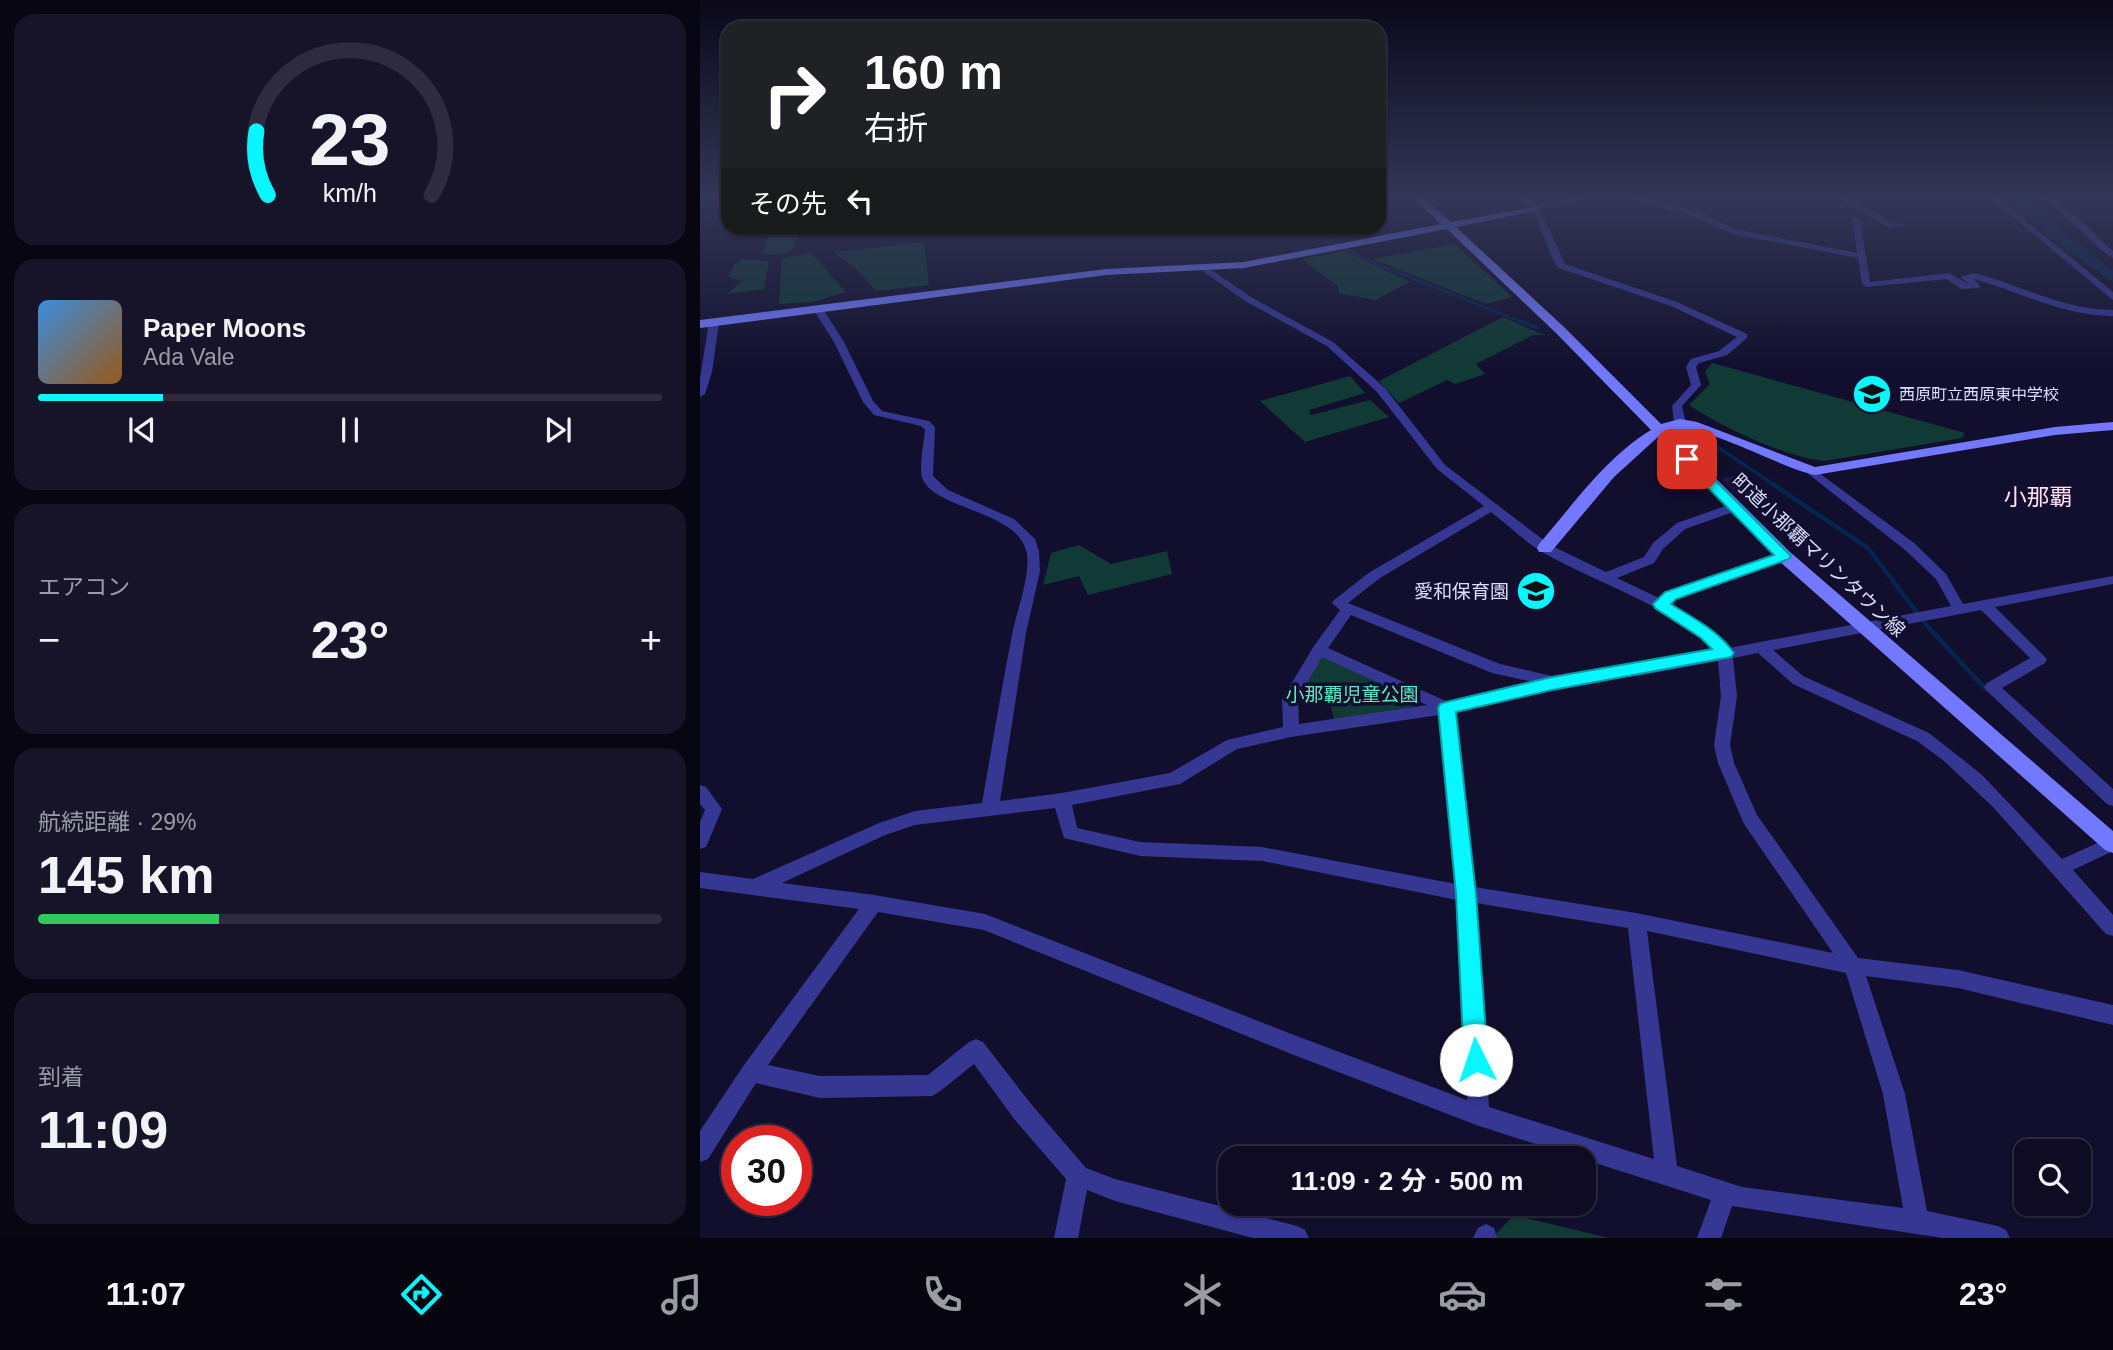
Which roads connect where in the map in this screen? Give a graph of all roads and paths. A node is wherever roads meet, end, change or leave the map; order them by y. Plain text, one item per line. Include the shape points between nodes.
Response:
1 (1305, 255) edge
2 (1481, 255) edge
3 (1555, 255) edge
4 (1855, 255) edge
5 (2065, 255) edge
6 (1861, 256) joint
7 (1203, 267) junction
8 (2109, 290) edge
9 (818, 309) junction
10 (2113, 313) edge
11 (714, 322) junction
12 (700, 324) edge
13 (700, 394) edge
14 (1680, 423) junction
15 (2113, 426) edge
16 (1658, 430) junction
17 (1811, 471) junction
18 (1491, 507) junction
19 (1735, 507) junction
20 (1545, 548) junction
21 (1784, 556) junction
22 (1606, 577) junction
23 (2113, 580) edge
24 (1660, 604) junction
25 (1983, 604) junction
26 (1348, 609) junction
27 (1959, 609) junction
28 (1863, 627) junction
29 (1760, 647) junction
30 (1319, 650) junction
31 (1725, 653) junction
32 (1558, 683) junction
33 (1446, 708) junction
34 (1291, 731) junction
35 (700, 792) edge
36 (2113, 799) edge
37 (1062, 800) junction
38 (990, 808) junction
39 (700, 842) edge
40 (2113, 843) edge
41 (2058, 869) junction
42 (700, 880) edge
43 (757, 886) junction
44 (1466, 894) junction
45 (874, 903) junction
46 (1636, 921) junction
47 (2113, 929) edge
48 (1853, 966) junction
49 (2113, 1015) edge
50 (751, 1072) junction
51 (1479, 1115) junction
52 (700, 1151) edge
53 (1667, 1174) junction
54 (1078, 1176) junction
55 (1725, 1193) junction
56 (1917, 1222) junction
57 (1066, 1238) edge
58 (1297, 1238) edge
59 (1709, 1238) edge
60 (1998, 1238) edge

1 - 7 street
2 - 16 street, 町道小那覇マリンタウン線
3 - 14 street via 1562,266 1674,304 1744,336 1723,353 1695,361 1691,367 1696,384 1677,406
4 - 6 street
5 - 8 street
6 - 10 street via 1866,284 1949,276 1964,287 1976,286 1965,276 1973,276 2064,308
7 - 9 street via 1116,271
7 - 18 street via 1248,299 1330,344 1381,390 1441,467
9 - 11 street
9 - 38 street via 878,413 925,423 931,429 927,476 931,484 1010,522 1030,542 1034,571
11 - 12 street
11 - 13 street
14 - 16 street
14 - 17 street
15 - 17 street via 2055,431
16 - 19 street, 町道小那覇マリンタウン線
16 - 20 street via 1632,450
17 - 27 street via 1909,546 1941,577
18 - 20 street
18 - 26 street via 1375,575 1339,603
19 - 21 street, 町道小那覇マリンタウン線
19 - 22 street via 1681,526 1649,560
20 - 22 street
21 - 24 street via 1671,595
21 - 28 street, 町道小那覇マリンタウン線
22 - 24 street
23 - 25 street
24 - 31 street via 1706,634
25 - 27 street
25 - 36 street via 2040,659 1992,687
26 - 30 street
26 - 32 street via 1497,668
27 - 28 street
28 - 29 street
28 - 40 street, 町道小那覇マリンタウン線
29 - 31 street
29 - 41 street via 1798,680 1942,750 1992,796
30 - 33 street
30 - 34 street via 1290,699
31 - 32 street
31 - 48 street via 1729,696 1722,746 1726,763 1750,819
32 - 33 street
33 - 34 street
33 - 44 street
34 - 37 street via 1233,744 1174,779
35 - 39 street via 714,809
37 - 38 street
37 - 44 street via 1070,833 1140,849 1262,854
38 - 43 street via 915,818 879,830
40 - 41 street
41 - 47 street
42 - 43 street
43 - 45 street
44 - 46 street
44 - 51 street
45 - 50 street
45 - 51 street via 985,922
46 - 48 street
46 - 53 street
48 - 49 street via 1958,979
48 - 56 street via 1894,1094
50 - 52 street
50 - 54 street via 820,1087 932,1085 976,1049
51 - 53 street
53 - 55 street
54 - 57 street
54 - 58 street
55 - 56 street
55 - 59 street
56 - 60 street

